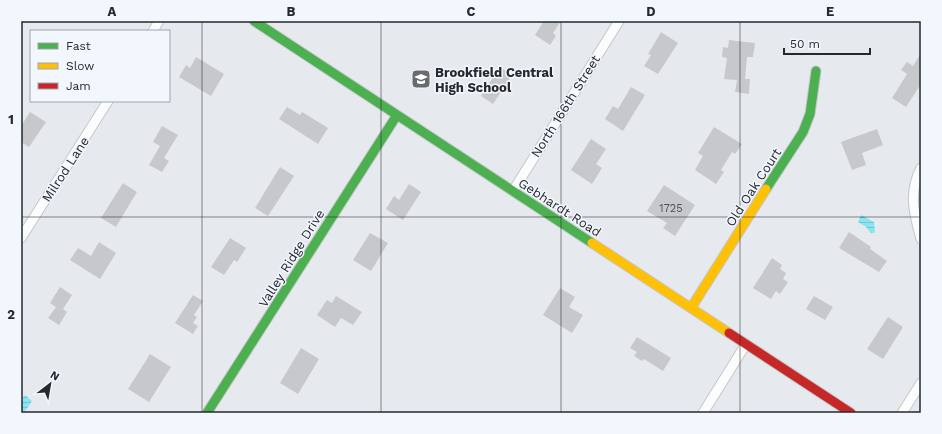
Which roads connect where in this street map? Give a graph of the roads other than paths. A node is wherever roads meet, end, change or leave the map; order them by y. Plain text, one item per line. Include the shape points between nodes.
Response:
1 (159, 21) edge
2 (254, 21) edge
3 (619, 21) edge
4 (154, 30) edge
5 (816, 71) dead end
6 (107, 102) edge
7 (397, 116) junction
8 (921, 168) edge
9 (513, 192) junction
10 (21, 238) edge
11 (921, 239) edge
12 (691, 308) junction
13 (746, 344) junction
14 (921, 383) edge
15 (207, 413) edge
16 (703, 413) edge
17 (852, 413) edge
18 (902, 413) edge

1 - 4 street
2 - 7 street, Gebhardt Road
3 - 9 street, North 166th Street
5 - 12 street, Old Oak Court via 812,107 803,132
6 - 10 street, Milrod Lane
7 - 9 street, Gebhardt Road
7 - 15 street, Valley Ridge Drive
8 - 11 street via 914,183 913,200
9 - 12 street, Gebhardt Road
12 - 13 street, Gebhardt Road
13 - 16 street
13 - 17 street, Gebhardt Road
14 - 18 street

